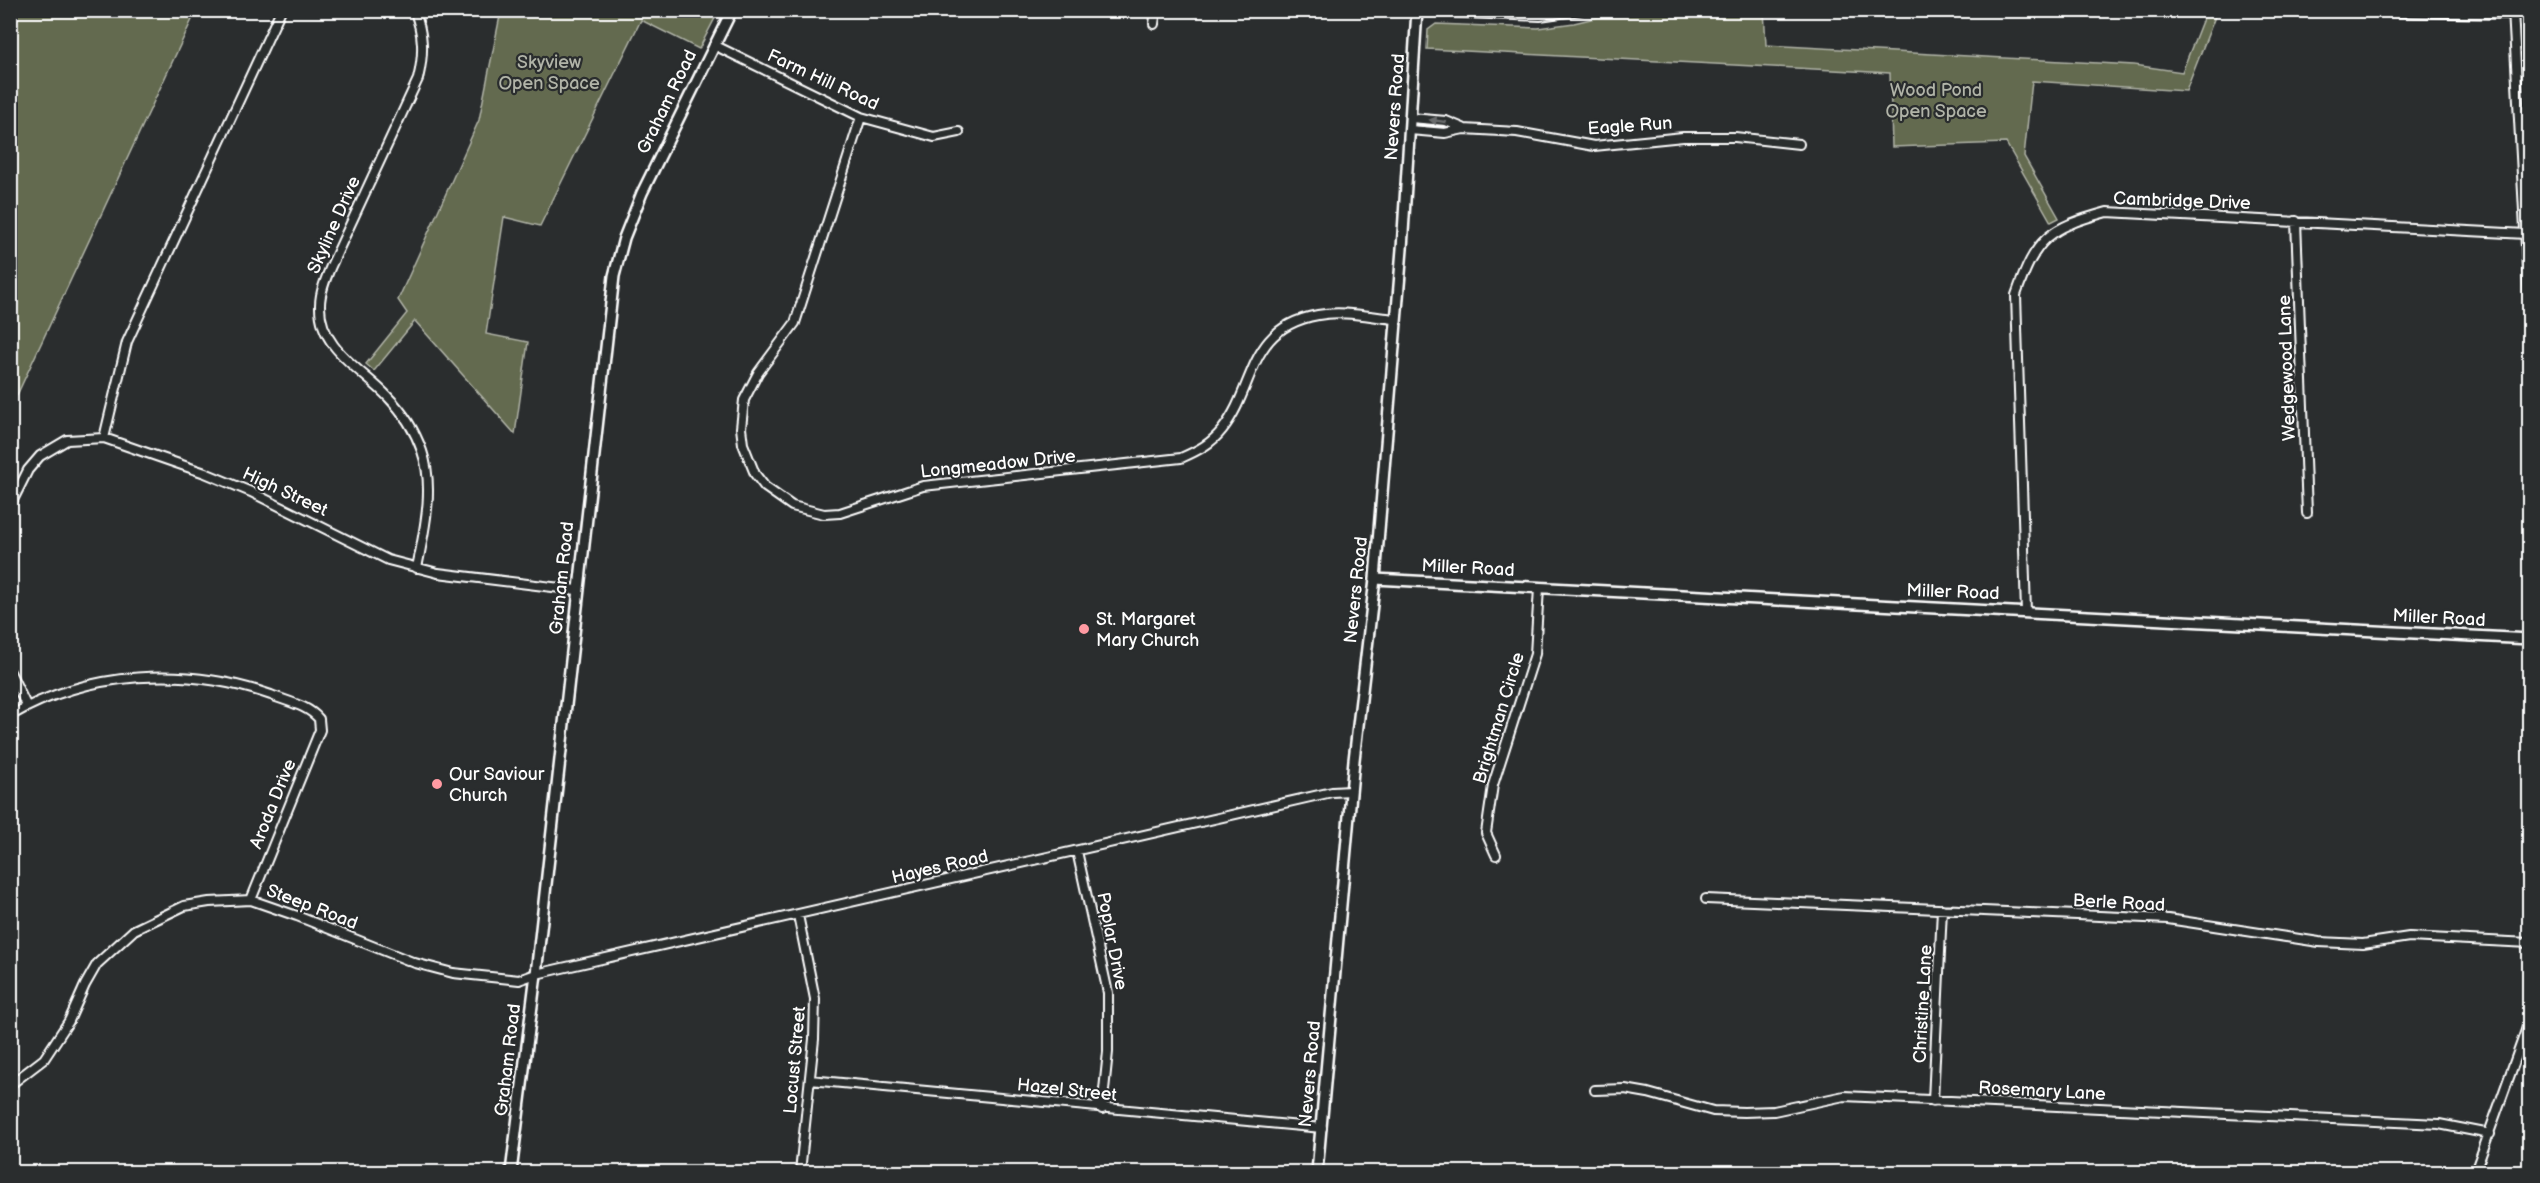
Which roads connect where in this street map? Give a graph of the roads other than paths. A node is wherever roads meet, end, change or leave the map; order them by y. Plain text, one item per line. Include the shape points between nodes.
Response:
1 (281, 10) edge
2 (414, 10) edge
3 (732, 10) edge
4 (1156, 10) edge
5 (1581, 10) edge
6 (2257, 10) edge
7 (1417, 11) edge
8 (2513, 12) edge
9 (1154, 24) dead end
10 (714, 45) junction
11 (861, 117) junction
12 (1411, 118) junction
13 (1464, 129) junction
14 (1410, 130) junction
15 (959, 132) dead end
16 (2525, 135) edge
17 (1798, 144) dead end
18 (2296, 221) junction
19 (2526, 234) junction
20 (1396, 319) junction
21 (2529, 321) edge
22 (104, 438) junction
23 (10, 506) edge
24 (2307, 513) dead end
25 (417, 568) junction
26 (1375, 579) junction
27 (1539, 588) junction
28 (578, 590) junction
29 (2026, 612) junction
30 (2529, 639) edge
31 (10, 672) edge
32 (27, 706) junction
33 (10, 716) edge
34 (1351, 791) junction
35 (1077, 851) junction
36 (1496, 855) dead end
37 (1706, 898) dead end
38 (251, 900) junction
39 (1942, 909) junction
40 (798, 915) junction
41 (2529, 943) edge
42 (536, 974) junction
43 (2529, 1019) edge
44 (810, 1080) junction
45 (10, 1085) edge
46 (1595, 1090) dead end
47 (1933, 1101) junction
48 (1102, 1109) junction
49 (1322, 1128) junction
50 (2490, 1134) junction
51 (511, 1173) edge
52 (800, 1173) edge
53 (1317, 1173) edge
54 (2475, 1173) edge

1 - 22 street via 127,342
2 - 25 street, Skyline Drive via 422,28 423,55 418,79 331,266 320,305 321,323 330,343 390,398 409,423 422,452 428,484
3 - 10 street, Graham Road
4 - 9 street
5 - 7 street via 1540,16
6 - 8 street
7 - 12 street, Nevers Road
8 - 16 street
10 - 11 street, Farm Hill Road
10 - 28 street, Graham Road via 642,193 614,276
11 - 15 street, Farm Hill Road via 934,138
11 - 20 street, Longmeadow Drive via 795,323 751,385 741,414 743,444 755,474 771,492 792,506 824,514 840,513 923,486 1181,458 1210,443 1222,430 1261,350 1286,327 1317,315 1338,313
13 -> 12 street, Eagle Run via 1446,121
12 - 14 street, Nevers Road
13 - 14 street, Eagle Run via 1445,133
13 - 17 street, Eagle Run via 1517,132 1594,146 1683,137 1735,137
14 - 20 street, Nevers Road
16 - 19 street
18 - 19 street, Cambridge Drive
18 - 24 street, Wedgewood Lane
18 - 29 street, Cambridge Drive via 2107,212 2051,233 2027,262 2016,295
19 - 21 street
20 - 26 street, Nevers Road
22 - 23 street, High Street via 68,440 40,456 28,470
22 - 25 street, High Street via 251,492 388,560
25 - 28 street, High Street
26 - 27 street, Miller Road
26 - 34 street, Nevers Road
27 - 29 street, Miller Road
27 - 36 street, Brightman Circle via 1535,654 1493,785 1486,833
28 - 42 street, Graham Road
29 - 30 street, Miller Road
31 - 32 street
32 - 33 street
32 - 38 street, Aroda Drive via 102,681 165,676 223,682 311,710 319,719 320,730
34 - 35 street, Hayes Road via 1332,792
34 - 49 street, Nevers Road
35 - 40 street, Hayes Road
35 - 48 street, Poplar Drive via 1108,993 1108,1052
37 - 39 street, Berle Road
38 - 42 street, Steep Road via 415,963 453,973 519,980
38 - 45 street, Steep Road via 184,906 134,930 98,964 44,1059
39 - 41 street, Berle Road via 2168,920 2319,942 2363,944 2409,938
39 - 47 street, Christine Lane
40 - 42 street, Hayes Road
40 - 44 street, Locust Street via 816,999
42 - 51 street, Graham Road
43 - 50 street
44 - 48 street, Hazel Street
44 - 52 street, Locust Street
46 - 47 street, Rosemary Lane via 1648,1093 1713,1111 1774,1111 1844,1096
47 - 50 street, Rosemary Lane via 2439,1124
48 - 49 street, Hazel Street
49 - 53 street, Nevers Road
50 - 54 street

